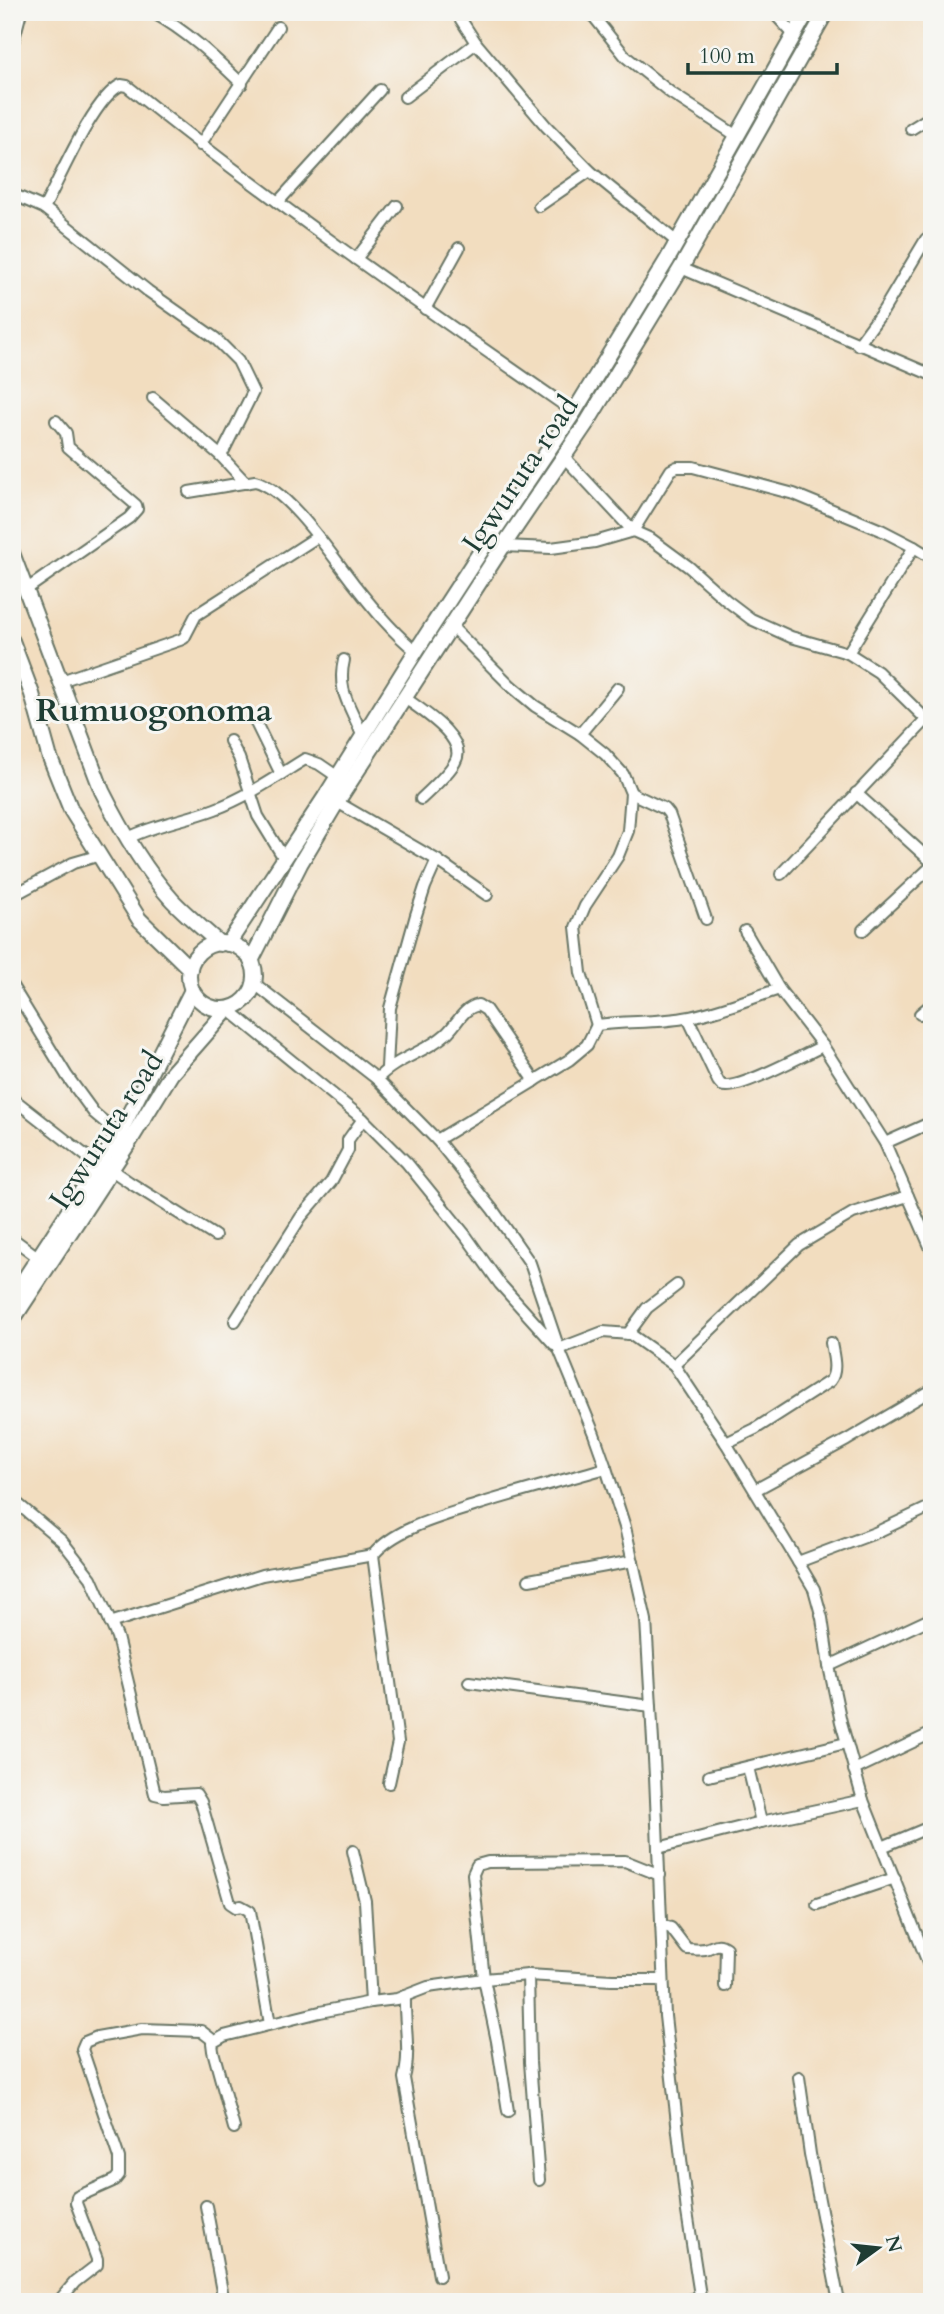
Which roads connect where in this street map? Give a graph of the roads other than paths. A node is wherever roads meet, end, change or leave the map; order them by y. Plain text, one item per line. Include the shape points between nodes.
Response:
1 (21, 12) edge
2 (152, 12) edge
3 (456, 12) edge
4 (590, 12) edge
5 (773, 12) edge
6 (807, 12) edge
7 (826, 12) edge
8 (278, 27) dead end
9 (794, 35) junction
10 (476, 43) junction
11 (12, 46) edge
12 (242, 85) junction
13 (380, 90) dead end
14 (405, 97) dead end
15 (932, 116) edge
16 (911, 129) dead end
17 (737, 136) junction
18 (200, 145) junction
19 (590, 171) junction
20 (12, 194) edge
21 (278, 202) junction
22 (397, 206) dead end
23 (539, 206) dead end
24 (44, 208) junction
25 (926, 239) dead end
26 (677, 242) junction
27 (459, 248) dead end
28 (356, 259) junction
29 (681, 268) junction
30 (425, 309) junction
31 (858, 345) junction
32 (932, 375) edge
33 (153, 398) dead end
34 (574, 412) junction
35 (56, 421) dead end
36 (221, 456) junction
37 (564, 457) junction
38 (246, 482) junction
39 (189, 492) dead end
40 (632, 531) junction
41 (317, 537) junction
42 (503, 546) junction
43 (914, 547) junction
44 (12, 553) edge
45 (932, 558) edge
46 (27, 589) junction
47 (452, 627) junction
48 (12, 641) edge
49 (416, 651) junction
50 (848, 653) junction
51 (344, 660) dead end
52 (61, 681) junction
53 (618, 688) dead end
54 (405, 698) junction
55 (253, 717) dead end
56 (929, 723) edge
57 (580, 734) junction
58 (363, 738) junction
59 (230, 741) dead end
60 (281, 774) junction
61 (338, 777) junction
62 (249, 793) junction
63 (631, 793) junction
64 (856, 793) junction
65 (421, 799) dead end
66 (337, 802) junction
67 (128, 838) junction
68 (97, 856) junction
69 (285, 860) junction
70 (437, 860) junction
71 (932, 864) edge
72 (781, 874) dead end
73 (487, 895) dead end
74 (12, 897) edge
75 (706, 919) dead end
76 (863, 930) dead end
77 (745, 931) dead end
78 (224, 944) junction
79 (251, 961) junction
80 (190, 970) junction
81 (255, 984) junction
82 (12, 986) edge
83 (779, 989) junction
84 (192, 990) junction
85 (932, 1004) edge
86 (228, 1009) junction
87 (920, 1014) dead end
88 (688, 1018) junction
89 (597, 1025) junction
90 (823, 1045) junction
91 (387, 1068) junction
92 (377, 1079) junction
93 (535, 1081) junction
94 (12, 1098) edge
95 (363, 1119) junction
96 (932, 1122) edge
97 (119, 1134) junction
98 (437, 1140) junction
99 (886, 1143) junction
100 (105, 1168) junction
101 (908, 1196) junction
102 (928, 1235) edge
103 (215, 1236) dead end
104 (12, 1238) edge
105 (932, 1251) edge
106 (39, 1258) junction
107 (677, 1285) dead end
108 (12, 1298) edge
109 (12, 1321) edge
110 (235, 1321) dead end
111 (628, 1334) junction
112 (831, 1343) dead end
113 (559, 1349) junction
114 (674, 1365) junction
115 (932, 1390) edge
116 (726, 1443) junction
117 (606, 1468) junction
118 (755, 1490) junction
119 (12, 1499) edge
120 (932, 1506) edge
121 (373, 1555) junction
122 (633, 1561) junction
123 (799, 1562) junction
124 (529, 1580) dead end
125 (932, 1618) edge
126 (110, 1623) junction
127 (829, 1666) junction
128 (469, 1682) dead end
129 (651, 1706) junction
130 (932, 1733) edge
131 (846, 1743) junction
132 (748, 1767) junction
133 (854, 1770) junction
134 (709, 1776) dead end
135 (389, 1783) dead end
136 (863, 1800) junction
137 (761, 1822) junction
138 (932, 1826) edge
139 (882, 1847) junction
140 (658, 1848) junction
141 (353, 1851) dead end
142 (660, 1875) junction
143 (895, 1878) junction
144 (817, 1904) dead end
145 (662, 1925) junction
146 (932, 1934) edge
147 (919, 1939) junction
148 (932, 1973) edge
149 (528, 1975) junction
150 (484, 1979) junction
151 (663, 1980) junction
152 (724, 1986) dead end
153 (405, 1996) junction
154 (371, 2002) junction
155 (270, 2024) junction
156 (214, 2041) junction
157 (799, 2077) dead end
158 (508, 2111) dead end
159 (234, 2128) dead end
160 (539, 2180) dead end
161 (206, 2206) dead end
162 (439, 2276) dead end
163 (700, 2300) edge
164 (58, 2302) edge
165 (225, 2302) edge
166 (679, 2302) edge
167 (839, 2302) edge

1 - 11 street
2 - 12 street via 201,44
3 - 10 street
4 - 17 street via 626,57
5 - 9 street
6 - 9 main road, Igwuruta road
7 - 29 main road, Igwuruta road
8 - 12 street
9 - 17 main road, Igwuruta road
10 - 14 street
10 - 19 street
12 - 18 street
13 - 21 street
15 - 16 street
17 - 26 main road, Igwuruta road
18 - 21 street
18 - 24 street via 121,85 97,106
19 - 23 street
19 - 26 street
20 - 24 street
21 - 28 street
22 - 28 street
24 - 36 street via 215,338 238,361 253,392
25 - 31 street
26 - 34 main road, Igwuruta road
27 - 30 street
28 - 30 street
29 - 31 street
29 - 37 main road, Igwuruta road
30 - 34 street
31 - 32 street
33 - 36 street
34 - 49 main road, Igwuruta road
35 - 46 street via 66,433 68,447 137,509
36 - 38 street
37 - 40 street
37 - 42 main road, Igwuruta road
38 - 39 street
38 - 41 street via 265,484
40 - 42 street via 551,548
40 - 43 street via 671,470 693,467 794,494
40 - 50 street via 689,566 751,619 791,637
41 - 49 street
41 - 52 street via 196,615 180,640
42 - 47 main road, Igwuruta road
43 - 45 street
43 - 50 street
44 - 46 main road
46 - 52 main road
47 - 54 main road, Igwuruta road
47 - 57 street via 511,686
48 - 68 main road via 49,755 71,810
49 - 58 main road, Igwuruta road
50 - 56 street via 878,672
51 - 58 street via 340,675 343,695
52 - 67 main road via 102,791
53 - 57 street
54 - 65 street via 449,732 458,754
54 - 66 main road, Igwuruta road
55 - 60 street
56 - 64 street
57 - 63 street via 605,754
58 - 61 main road, Igwuruta road
59 - 62 street
60 - 61 street via 310,759
60 - 62 street
61 - 69 main road, Igwuruta road
62 - 67 street via 214,810
62 - 69 street
63 - 75 street via 669,814
63 - 89 street via 628,831 618,856 576,927 581,973
64 - 71 street
64 - 72 street
66 - 70 street
66 - 79 main road, Igwuruta road
67 - 78 main road via 173,902
68 - 74 street via 73,863
68 - 80 main road via 139,919
69 - 78 main road, Igwuruta road
70 - 73 street
70 - 91 street via 390,1008
71 - 76 street
77 - 83 street
78 - 79 main road via 239,948
78 - 80 main road via 206,948
79 - 81 main road
80 - 84 main road
81 - 86 main road via 249,997
81 - 92 street
82 - 97 street via 87,1104
83 - 88 street
83 - 90 street
84 - 86 main road via 207,1006
84 - 97 main road, Igwuruta road
85 - 87 street
86 - 95 street
86 - 100 main road, Igwuruta road via 171,1074
88 - 89 street
88 - 90 street via 718,1081 727,1086
89 - 93 street via 587,1045
90 - 99 street
91 - 92 street
91 - 93 street via 445,1035 470,1007 478,1005
92 - 98 street
93 - 98 street
94 - 100 street
95 - 110 street via 348,1140 348,1150 331,1182 301,1217
95 - 113 street via 407,1163 500,1284
96 - 99 street
97 - 100 main road, Igwuruta road
98 - 113 street via 530,1263
99 - 101 street
100 - 103 street
100 - 106 main road, Igwuruta road
100 - 109 main road, Igwuruta road
101 - 102 street
101 - 114 street via 853,1213 799,1245
102 - 105 street
104 - 106 street
106 - 108 main road, Igwuruta road
107 - 111 street via 647,1308
111 - 113 street via 603,1332
111 - 114 street
112 - 116 street via 834,1376 830,1381
113 - 117 street
114 - 116 street
115 - 118 street
116 - 118 street
117 - 121 street via 415,1527
117 - 122 street
118 - 123 street
119 - 126 street via 62,1541 91,1578
120 - 123 street
121 - 126 street via 262,1575
121 - 135 street via 398,1741
122 - 124 street
122 - 129 street via 646,1620
123 - 127 street via 814,1588
125 - 127 street
126 - 155 street via 155,1794 196,1794 230,1903 250,1910
127 - 131 street
128 - 129 street
129 - 140 street
130 - 133 street
131 - 132 street
131 - 133 street
132 - 134 street
132 - 137 street
133 - 136 street
136 - 137 street
136 - 139 street
137 - 140 street
138 - 139 street
139 - 143 street
140 - 142 street
141 - 154 street via 365,1901
142 - 145 street
142 - 150 street via 625,1861 477,1865 473,1874
143 - 144 street
143 - 147 street
145 - 151 street
145 - 152 street via 671,1928 687,1949 707,1949 715,1944 726,1948
146 - 147 street
147 - 148 street
149 - 150 street
149 - 151 street
149 - 160 street
150 - 153 street via 428,1987
150 - 158 street
151 - 163 street
153 - 154 street
153 - 162 street via 408,2061 404,2078
154 - 155 street
155 - 156 street
156 - 159 street
156 - 164 street via 201,2031 142,2029 85,2042 82,2049 119,2158 119,2175 77,2197 97,2265
157 - 167 street
161 - 165 street
163 - 166 street

